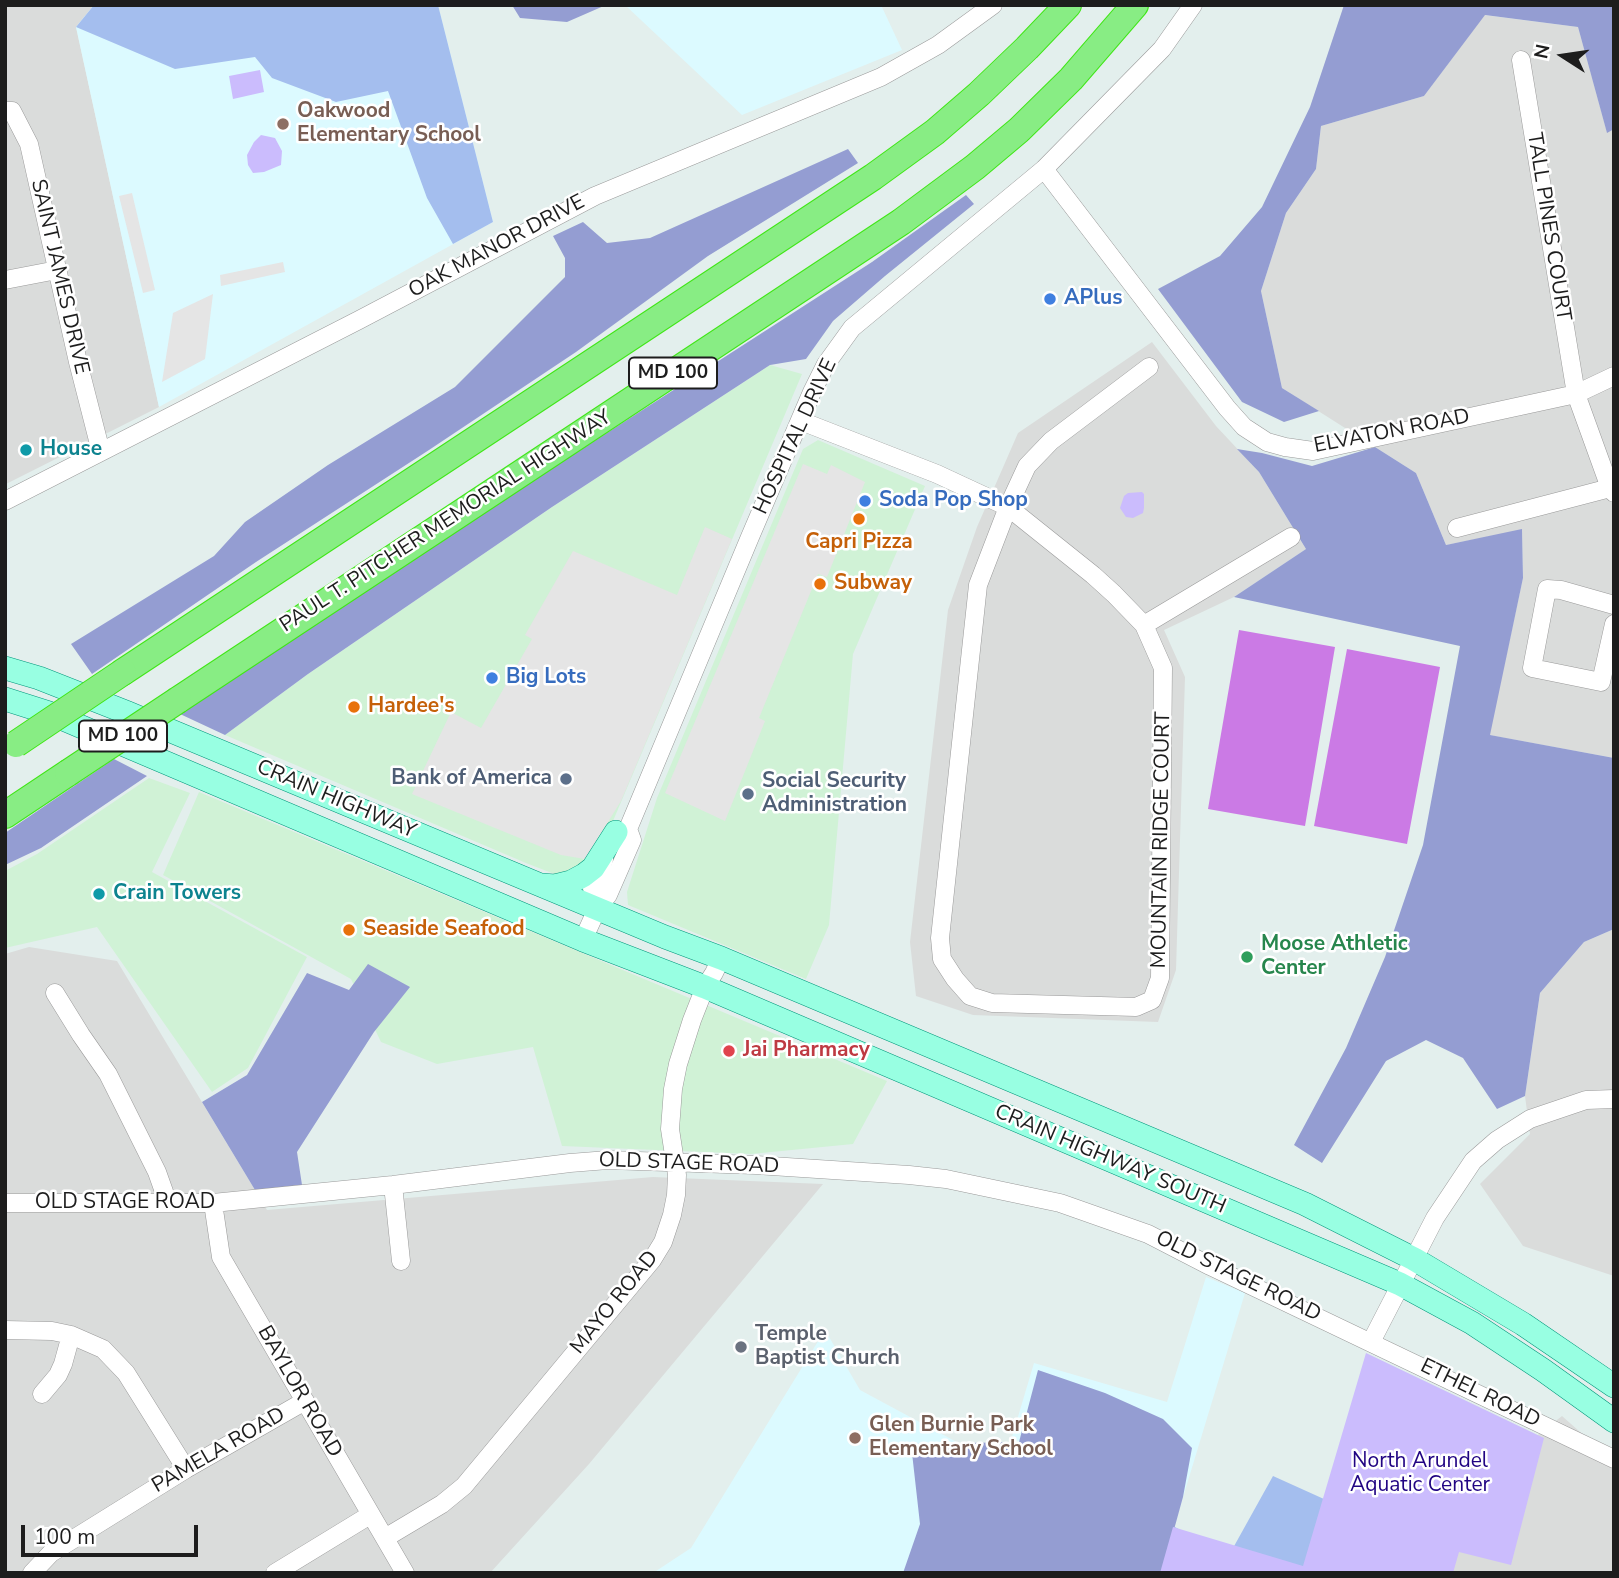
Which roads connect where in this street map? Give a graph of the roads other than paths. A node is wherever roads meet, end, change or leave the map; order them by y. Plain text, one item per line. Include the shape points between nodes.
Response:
1 (993, 5) edge
2 (1068, 5) edge
3 (1135, 5) edge
4 (1193, 5) edge
5 (1521, 60) dead end
6 (5, 111) edge
7 (1044, 169) junction
8 (57, 270) junction
9 (5, 280) edge
10 (1149, 367) dead end
11 (1614, 376) edge
12 (1576, 394) junction
13 (801, 421) junction
14 (101, 452) junction
15 (1612, 491) edge
16 (5, 501) edge
17 (1008, 507) junction
18 (1457, 528) dead end
19 (1291, 537) dead end
20 (1614, 605) edge
21 (1614, 624) edge
22 (1144, 625) junction
23 (5, 668) edge
24 (5, 699) edge
25 (11, 747) edge
26 (5, 815) edge
27 (622, 831) junction
28 (540, 885) junction
29 (597, 909) junction
30 (665, 937) joint
31 (583, 940) junction
32 (721, 958) junction
33 (705, 987) junction
34 (55, 993) dead end
35 (1614, 1099) edge
36 (675, 1162) junction
37 (393, 1185) junction
38 (5, 1203) edge
39 (168, 1203) junction
40 (213, 1203) junction
41 (1414, 1259) junction
42 (401, 1261) dead end
43 (1400, 1284) junction
44 (1345, 1329) joint
45 (5, 1330) edge
46 (71, 1335) junction
47 (1371, 1342) junction
48 (1614, 1386) edge
49 (42, 1394) dead end
50 (304, 1401) junction
51 (1614, 1421) edge
52 (1614, 1459) edge
53 (186, 1469) junction
54 (370, 1515) junction
55 (385, 1538) junction
56 (32, 1573) edge
57 (275, 1573) edge
58 (405, 1573) edge

1 - 14 street, OAK MANOR DRIVE via 938,45 881,77 595,196
2 - 25 highway, MD 100, bridge via 979,94 873,177
3 - 26 highway, PAUL T. PITCHER MEMORIAL HIGHWAY / MD 100, bridge via 1019,130 901,222
4 - 7 street, HOSPITAL DRIVE via 1162,49
5 - 12 street, TALL PINES COURT
6 - 8 street, SAINT JAMES DRIVE via 12,111 30,144
7 - 12 street, ELVATON ROAD via 1227,408 1266,442 1312,450
7 - 13 street, HOSPITAL DRIVE via 852,328 826,364
8 - 9 street
8 - 14 street, SAINT JAMES DRIVE
10 - 17 street, MOUNTAIN RIDGE COURT via 1051,440 1027,466
11 - 12 street, ELVATON ROAD
12 - 15 street, TALL PINES COURT
13 - 17 street, MOUNTAIN RIDGE COURT
13 - 27 street, HOSPITAL DRIVE
14 - 16 street, OAK MANOR DRIVE
15 - 18 street
17 - 22 street, MOUNTAIN RIDGE COURT via 1115,594
17 - 22 street, MOUNTAIN RIDGE COURT via 978,585 940,937 942,959 971,996 992,1003 1136,1007 1152,999 1160,978 1163,668
19 - 22 street
20 - 21 street via 1547,589 1532,668 1601,682
23 - 28 main road, CRAIN HIGHWAY via 128,713
24 - 31 main road, CRAIN HIGHWAY via 189,771
27 - 28 main road via 584,875 555,886
27 - 29 street, HOSPITAL DRIVE via 632,840
28 - 29 main road, CRAIN HIGHWAY
29 - 30 main road, CRAIN HIGHWAY
29 - 31 street, HOSPITAL DRIVE
30 - 32 main road, CRAIN HIGHWAY SOUTH
31 - 33 main road, CRAIN HIGHWAY SOUTH
32 - 33 street, MAYO ROAD
32 - 41 main road, CRAIN HIGHWAY SOUTH via 1305,1204
33 - 36 street, MAYO ROAD via 673,1089 670,1129
33 - 43 main road, CRAIN HIGHWAY SOUTH
34 - 39 street via 108,1074
35 - 41 street via 1586,1100 1530,1119 1497,1140 1473,1161 1452,1190
36 - 37 street, OLD STAGE ROAD via 595,1161
36 - 44 street, OLD STAGE ROAD via 909,1175 1060,1203 1148,1234
36 - 55 street, MAYO ROAD via 672,1215 652,1259 464,1486
37 - 40 street, OLD STAGE ROAD
37 - 42 street
38 - 39 street, OLD STAGE ROAD
39 - 40 street, OLD STAGE ROAD
40 - 50 street, BAYLOR ROAD via 221,1257
41 - 43 street
41 - 48 main road, CRAIN HIGHWAY SOUTH via 1523,1324
43 - 47 street
43 - 51 main road, CRAIN HIGHWAY SOUTH via 1472,1323
44 - 47 street, ETHEL ROAD
45 - 46 street
46 - 49 street via 58,1375
46 - 53 street via 114,1359
47 - 52 street, ETHEL ROAD
50 - 53 street, PAMELA ROAD
50 - 54 street, BAYLOR ROAD
53 - 56 street, PAMELA ROAD via 51,1553
54 - 55 street, BAYLOR ROAD
54 - 57 street
55 - 58 street, BAYLOR ROAD

